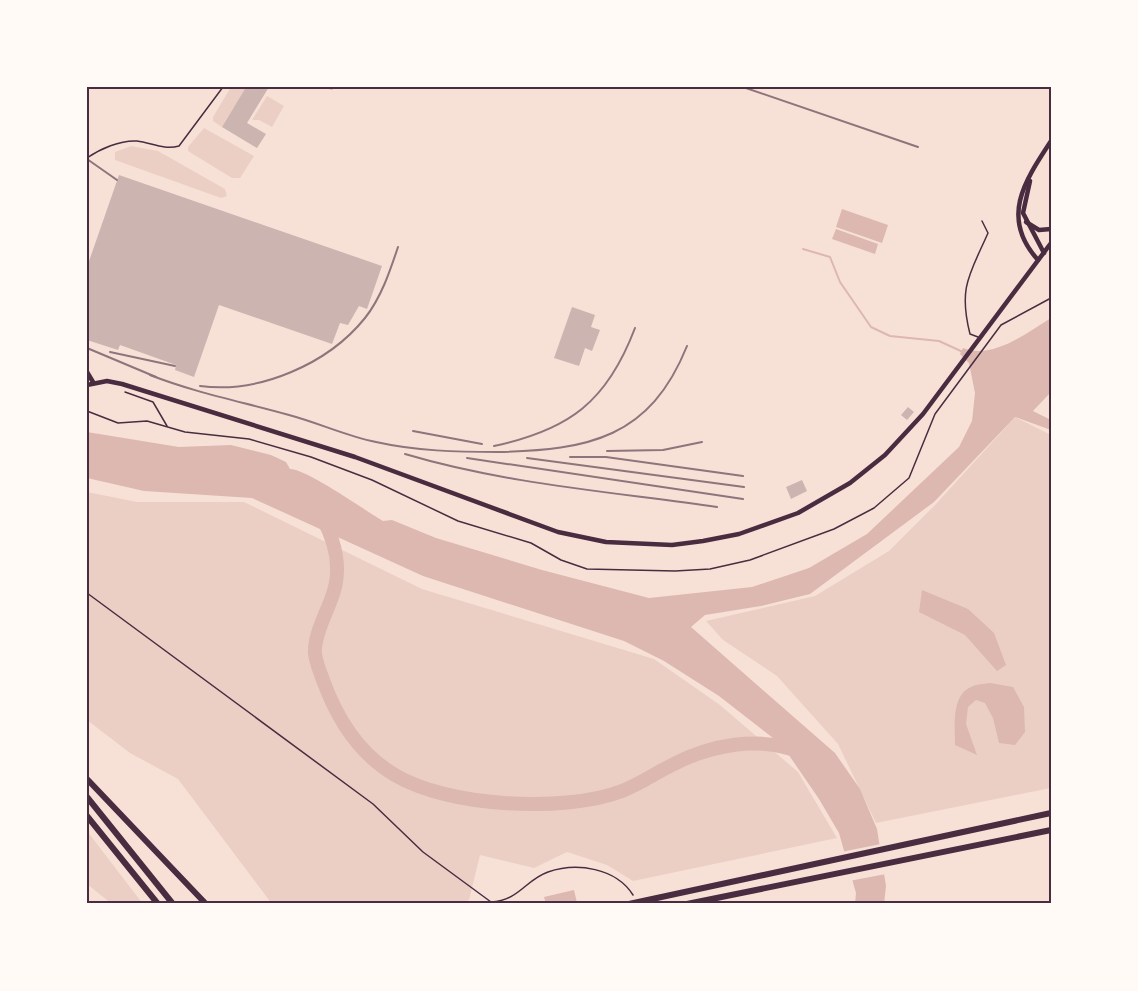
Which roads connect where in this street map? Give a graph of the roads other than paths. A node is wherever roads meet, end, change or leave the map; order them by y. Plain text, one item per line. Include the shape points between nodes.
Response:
1 (223, 87) edge
2 (1051, 141) edge
3 (87, 158) edge
4 (1031, 176) junction
5 (982, 221) dead end
6 (1024, 221) junction
7 (1051, 229) edge
8 (1051, 243) edge
9 (1044, 253) junction
10 (1038, 260) junction
11 (980, 340) junction
12 (87, 372) edge
13 (90, 383) edge
14 (87, 779) edge
15 (87, 797) edge
16 (1049, 813) edge
17 (87, 816) edge
18 (1051, 830) edge
19 (158, 904) edge
20 (173, 904) edge
21 (206, 904) edge
22 (628, 904) edge
23 (687, 904) edge

1 - 3 lane via 179,146 126,142
2 - 4 street
4 - 6 street via 1022,207
4 - 10 street via 1022,192 1017,220 1026,247
5 - 11 lane via 988,233 964,287 970,334
6 - 7 street via 1039,230
6 - 9 street
8 - 9 street
9 - 10 street
10 - 11 street
11 - 13 street via 911,429 885,455 822,500 758,528 672,545 606,542 558,532 355,458 122,384
12 - 13 street
14 - 21 highway
15 - 20 highway
16 - 22 highway
17 - 19 highway
18 - 23 highway

